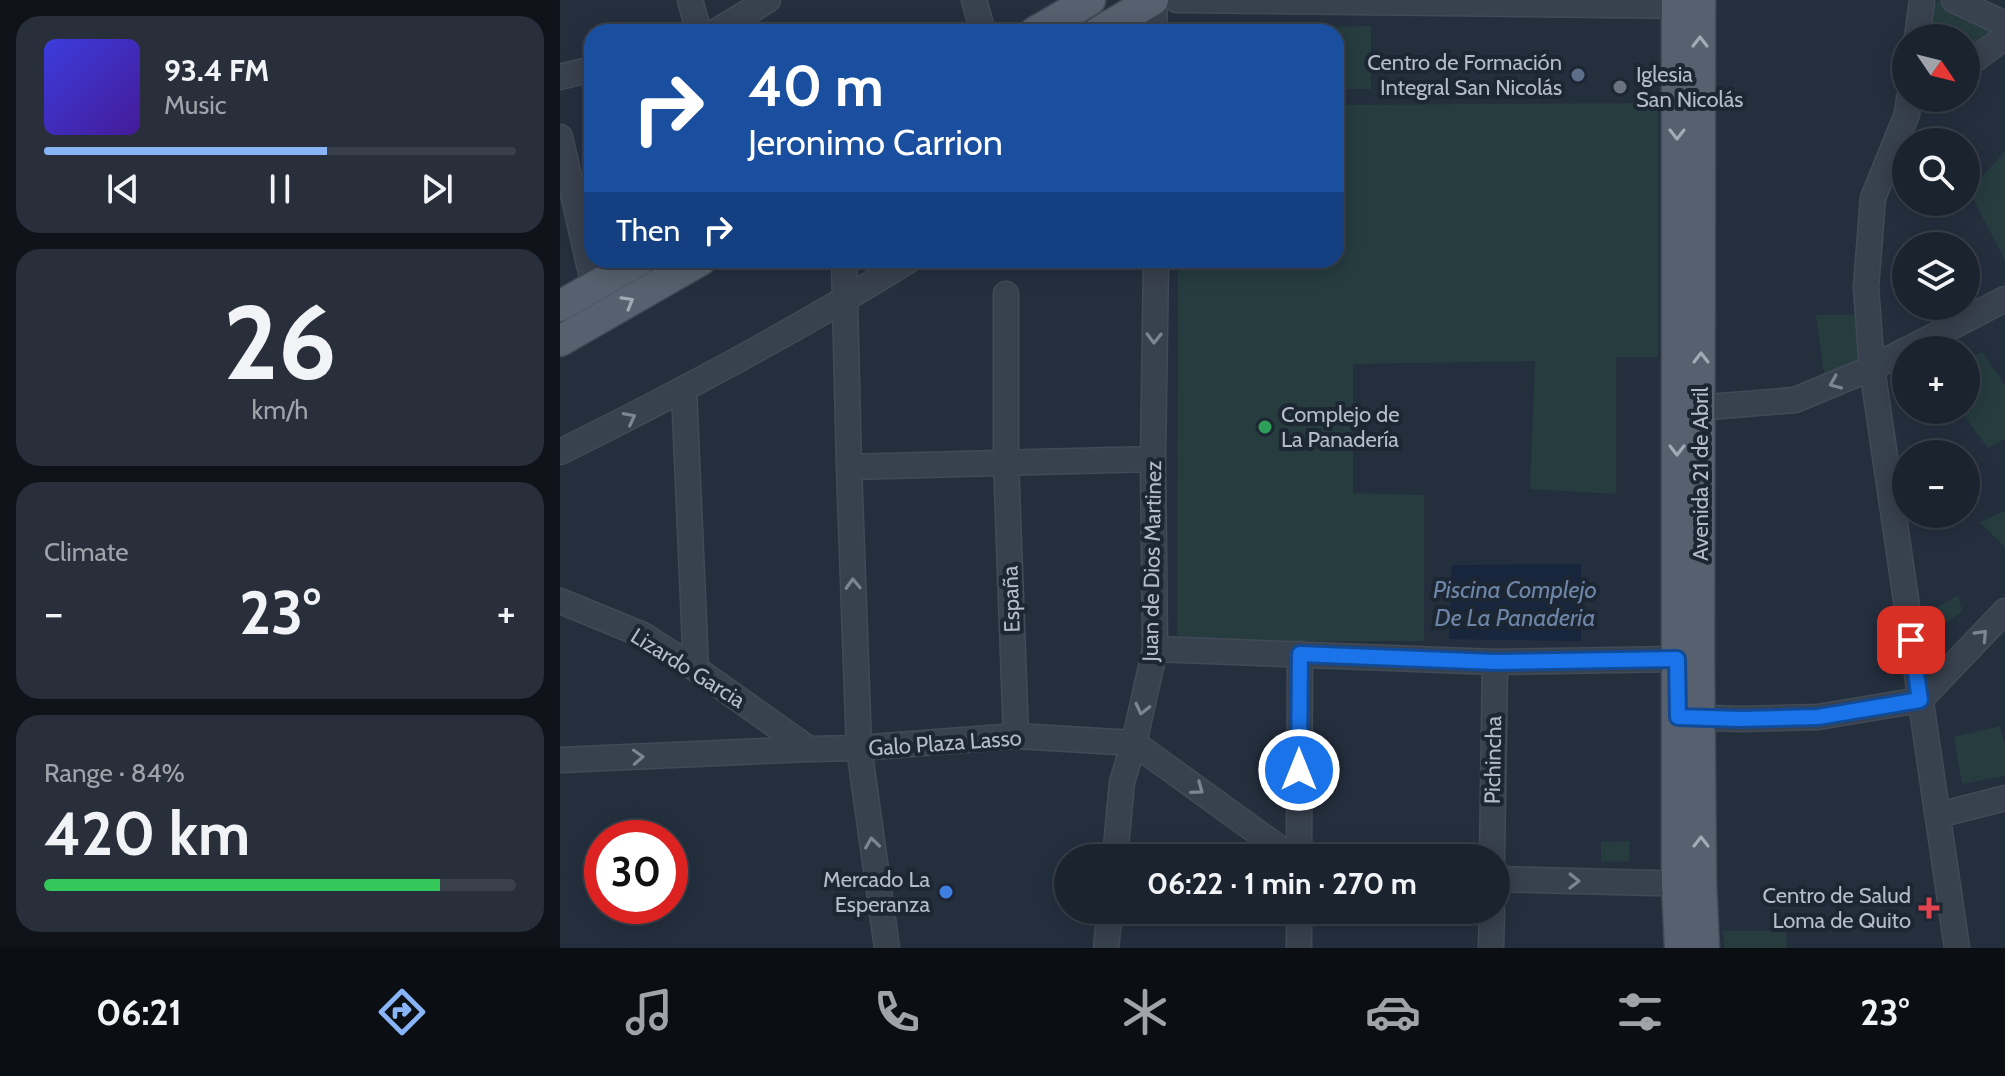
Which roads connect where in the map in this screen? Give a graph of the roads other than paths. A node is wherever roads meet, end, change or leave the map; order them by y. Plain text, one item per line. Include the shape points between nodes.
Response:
1 (690, 0) edge
2 (768, 0) edge
3 (974, 0) edge
4 (1090, 0) edge
5 (1153, 0) edge
6 (1177, 0) edge
7 (1922, 0) edge
8 (1954, 0) edge
9 (1689, 3) edge
10 (697, 24) edge
11 (728, 24) edge
12 (981, 24) edge
13 (1049, 24) edge
14 (1112, 24) edge
15 (1154, 24) edge
16 (1919, 24) edge
17 (2005, 24) edge
18 (2005, 37) edge
19 (1980, 56) edge
20 (584, 71) edge
21 (560, 77) edge
22 (1906, 112) edge
23 (560, 137) edge
24 (584, 242) edge
25 (590, 268) edge
26 (626, 268) edge
27 (687, 268) edge
28 (844, 268) edge
29 (896, 268) edge
30 (1156, 268) edge
31 (594, 286) junction
32 (1006, 294) dead end
33 (846, 299) junction
34 (2005, 299) edge
35 (560, 306) edge
36 (1933, 336) edge
37 (560, 341) edge
38 (1892, 357) edge
39 (1872, 368) junction
40 (684, 390) junction
41 (1689, 409) junction
42 (560, 452) edge
43 (1153, 459) junction
44 (1006, 462) junction
45 (849, 467) junction
46 (560, 601) edge
47 (2005, 611) edge
48 (1155, 649) junction
49 (1300, 654) junction
50 (1677, 659) junction
51 (1495, 662) junction
52 (696, 669) junction
53 (1920, 700) junction
54 (1690, 718) junction
55 (1016, 736) junction
56 (1134, 743) junction
57 (859, 748) junction
58 (809, 749) junction
59 (560, 760) edge
60 (2005, 798) edge
61 (1939, 815) junction
62 (1116, 844) edge
63 (1276, 844) edge
64 (1296, 844) edge
65 (1492, 844) edge
66 (1510, 879) edge
67 (1689, 883) junction
68 (1109, 924) edge
69 (1299, 924) edge
70 (1492, 924) edge
71 (887, 948) edge
72 (1106, 948) edge
73 (1299, 948) edge
74 (1491, 948) edge
75 (1680, 948) edge
76 (1704, 948) edge
77 (1957, 948) edge

1 - 10 street
2 - 11 street
3 - 12 street
4 - 13 main road
5 - 14 main road
5 - 15 street
6 - 9 street
7 - 16 street
8 - 17 street
9 - 41 main road, Avenida 21 de Abril
18 - 19 street
20 - 21 street
22 - 39 street via 1873,198 1866,287
23 - 24 street
25 - 31 street
26 - 31 main road
37 -> 27 main road
28 - 33 street
29 - 33 street
30 -> 43 street, Juan de Dios Martinez
31 - 35 main road
32 - 44 street, España
33 - 40 street
33 - 45 street
34 - 36 street
38 - 39 street
39 -> 41 street via 1795,400
39 - 53 street
42 -> 40 street
40 - 52 street
41 -> 50 main road, Avenida 21 de Abril
41 - 54 main road, Avenida 21 de Abril
43 - 44 street
43 - 48 street, Juan de Dios Martinez
44 - 45 street
44 - 55 street, España
57 -> 45 street
46 - 52 street, Lizardo Garcia via 643,635
53 -> 47 street
48 - 49 street
48 -> 56 street, Juan de Dios Martinez
49 - 51 street
49 - 64 street
50 - 51 street
50 - 54 main road, Avenida 21 de Abril
51 - 65 street, Pichincha
52 - 58 street, Lizardo Garcia
53 - 54 street via 1818,717
53 - 61 street
54 - 67 main road, Avenida 21 de Abril
55 - 56 street, Galo Plaza Lasso
55 - 57 street, Galo Plaza Lasso
56 - 62 street, Juan de Dios Martinez via 1122,782
56 -> 63 street
57 - 58 street, Galo Plaza Lasso
71 -> 57 street
59 -> 58 street, Galo Plaza Lasso
60 - 61 street
61 - 77 street
66 -> 67 street
67 - 75 main road, Avenida 21 de Abril
67 - 76 main road, Avenida 21 de Abril
68 - 72 street
69 - 73 street
70 - 74 street

